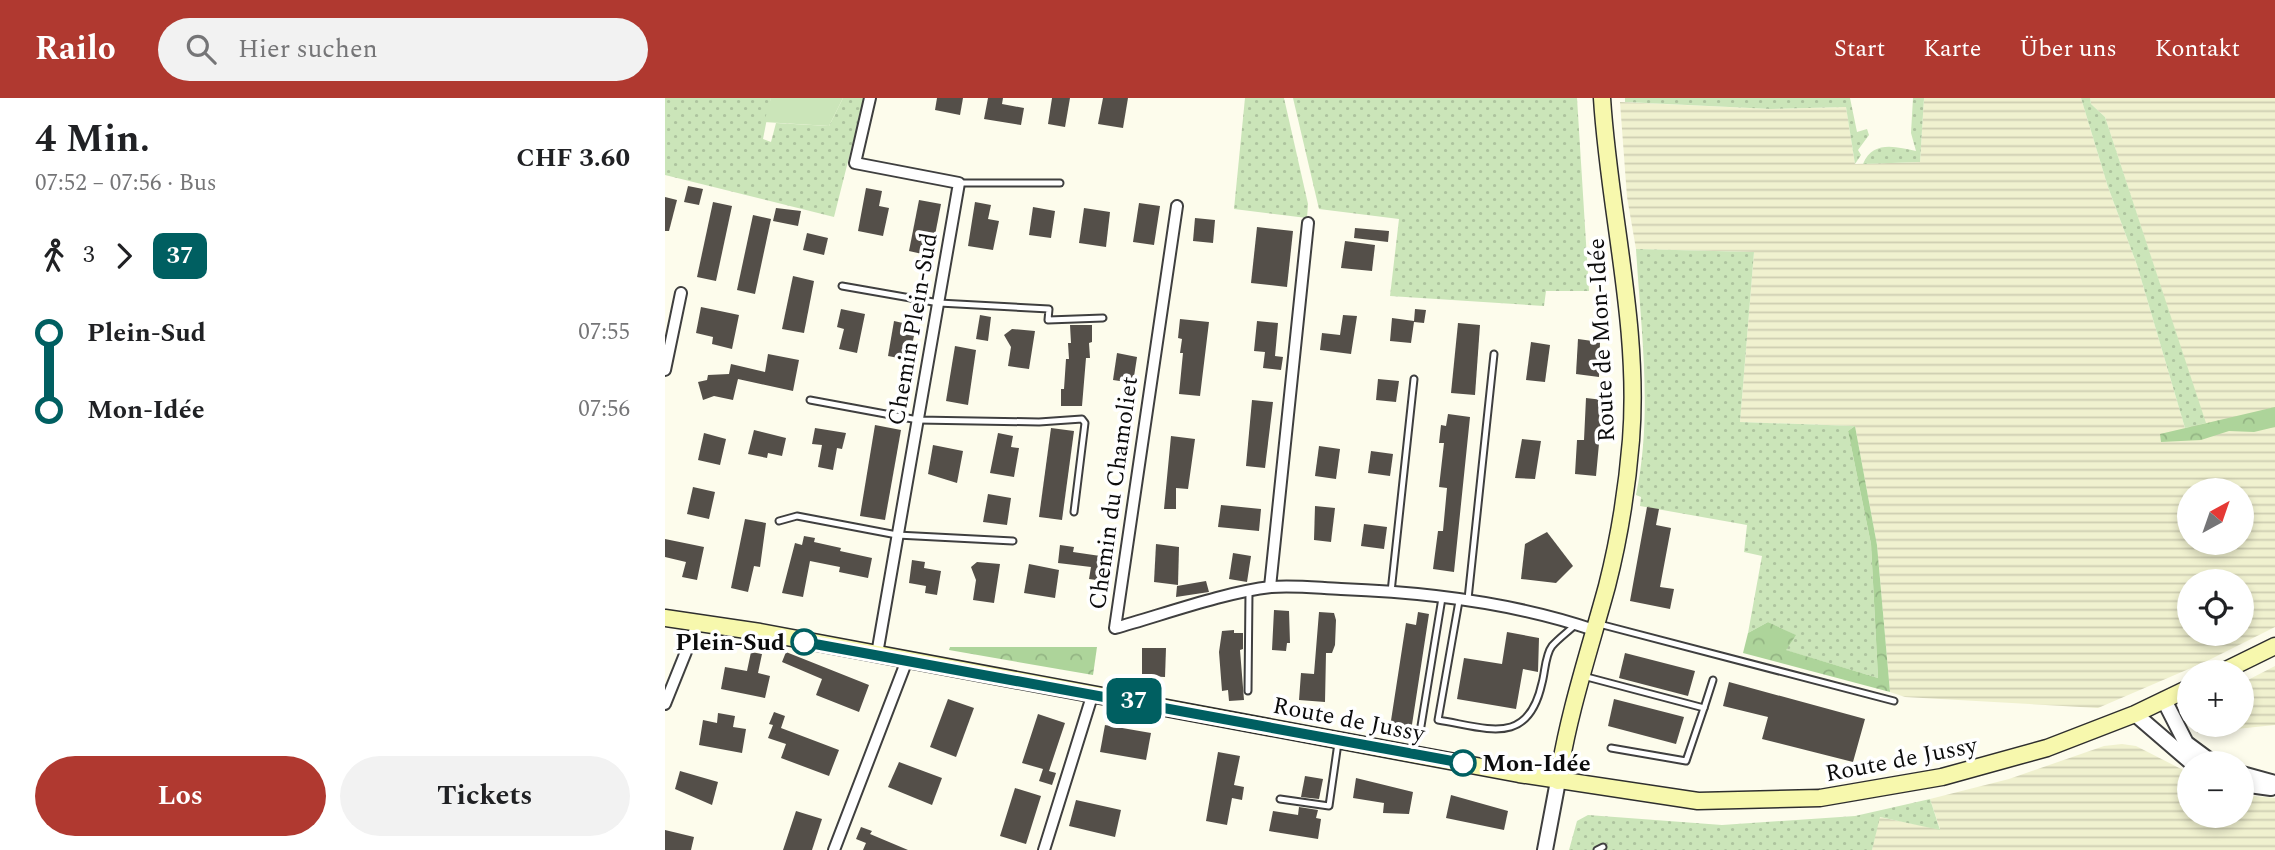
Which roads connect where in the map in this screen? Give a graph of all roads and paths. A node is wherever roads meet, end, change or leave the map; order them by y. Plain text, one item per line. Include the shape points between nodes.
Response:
1 (870, 98) edge
2 (1602, 98) edge
3 (959, 183) junction
4 (1060, 183) dead end
5 (1177, 206) dead end
6 (1308, 223) dead end
7 (842, 286) dead end
8 (681, 293) dead end
9 (939, 303) junction
10 (1103, 318) dead end
11 (1494, 354) dead end
12 (665, 370) edge
13 (1414, 379) dead end
14 (810, 400) dead end
15 (918, 420) junction
16 (1074, 512) dead end
17 (779, 522) dead end
18 (897, 535) junction
19 (1013, 541) dead end
20 (1270, 587) junction
21 (1249, 592) junction
22 (1391, 592) junction
23 (1442, 598) junction
24 (1463, 601) junction
25 (665, 618) edge
26 (698, 622) junction
27 (1576, 624) junction
28 (1595, 627) junction
29 (2275, 646) edge
30 (877, 654) junction
31 (907, 660) junction
32 (2246, 660) edge
33 (1580, 675) junction
34 (1713, 680) dead end
35 (1248, 691) dead end
36 (1093, 693) junction
37 (2177, 694) edge
38 (2164, 700) junction
39 (1894, 701) dead end
40 (665, 704) edge
41 (1704, 708) junction
42 (2135, 713) junction
43 (1420, 733) dead end
44 (1339, 740) junction
45 (1611, 748) dead end
46 (2178, 751) edge
47 (2197, 751) edge
48 (2254, 778) edge
49 (1558, 781) junction
50 (2254, 785) edge
51 (2275, 785) edge
52 (1280, 799) dead end
53 (834, 850) edge
54 (1044, 850) edge
55 (1545, 850) edge

1 - 3 street via 855,163
2 - 28 main road, Route de Mon-Idée via 1607,171 1622,251 1632,400 1627,476 1608,584
3 - 4 lane
3 - 9 street, Chemin Plein-Sud
5 - 21 street, Chemin du Chamoliet via 1115,628
6 - 20 street
7 - 9 lane
8 - 12 street
9 - 10 lane via 1049,309 1048,320
9 - 15 street, Chemin Plein-Sud
11 - 24 lane
13 - 22 lane
14 - 15 lane
15 - 16 lane via 1082,419
15 - 18 street, Chemin Plein-Sud
17 - 18 lane via 797,516
18 - 19 lane
18 - 30 street, Chemin Plein-Sud
20 - 21 street, Chemin du Chamoliet
20 - 22 street, Chemin du Chamoliet
21 - 35 lane
22 - 23 street, Chemin du Chamoliet
23 - 24 street, Chemin du Chamoliet
23 - 43 lane
24 - 27 street, Chemin du Chamoliet
24 - 27 lane via 1438,720 1495,729 1527,721 1538,704 1550,648
25 - 26 main road, Route de Jussy
26 - 30 main road, Route de Jussy
26 - 40 street
27 - 28 street, Chemin du Chamoliet
28 - 33 main road, Route de Mon-Idée
28 - 39 lane
29 - 32 main road
30 - 31 main road, Route de Jussy
31 - 36 main road, Route de Jussy
31 - 53 street
33 - 41 lane
33 - 49 main road, Route de Mon-Idée
34 - 41 lane
36 - 44 main road, Route de Jussy
36 - 54 street
37 - 38 main road, Route de Jussy
38 - 42 main road, Route de Jussy
38 - 47 street via 2186,743
41 - 45 lane via 1686,761
42 - 46 street
42 - 49 main road, Route de Jussy via 2005,761 1857,793 1771,801 1698,801
44 - 49 main road, Route de Jussy
44 - 52 lane via 1329,806
48 - 51 street
49 - 55 street
50 - 51 street

